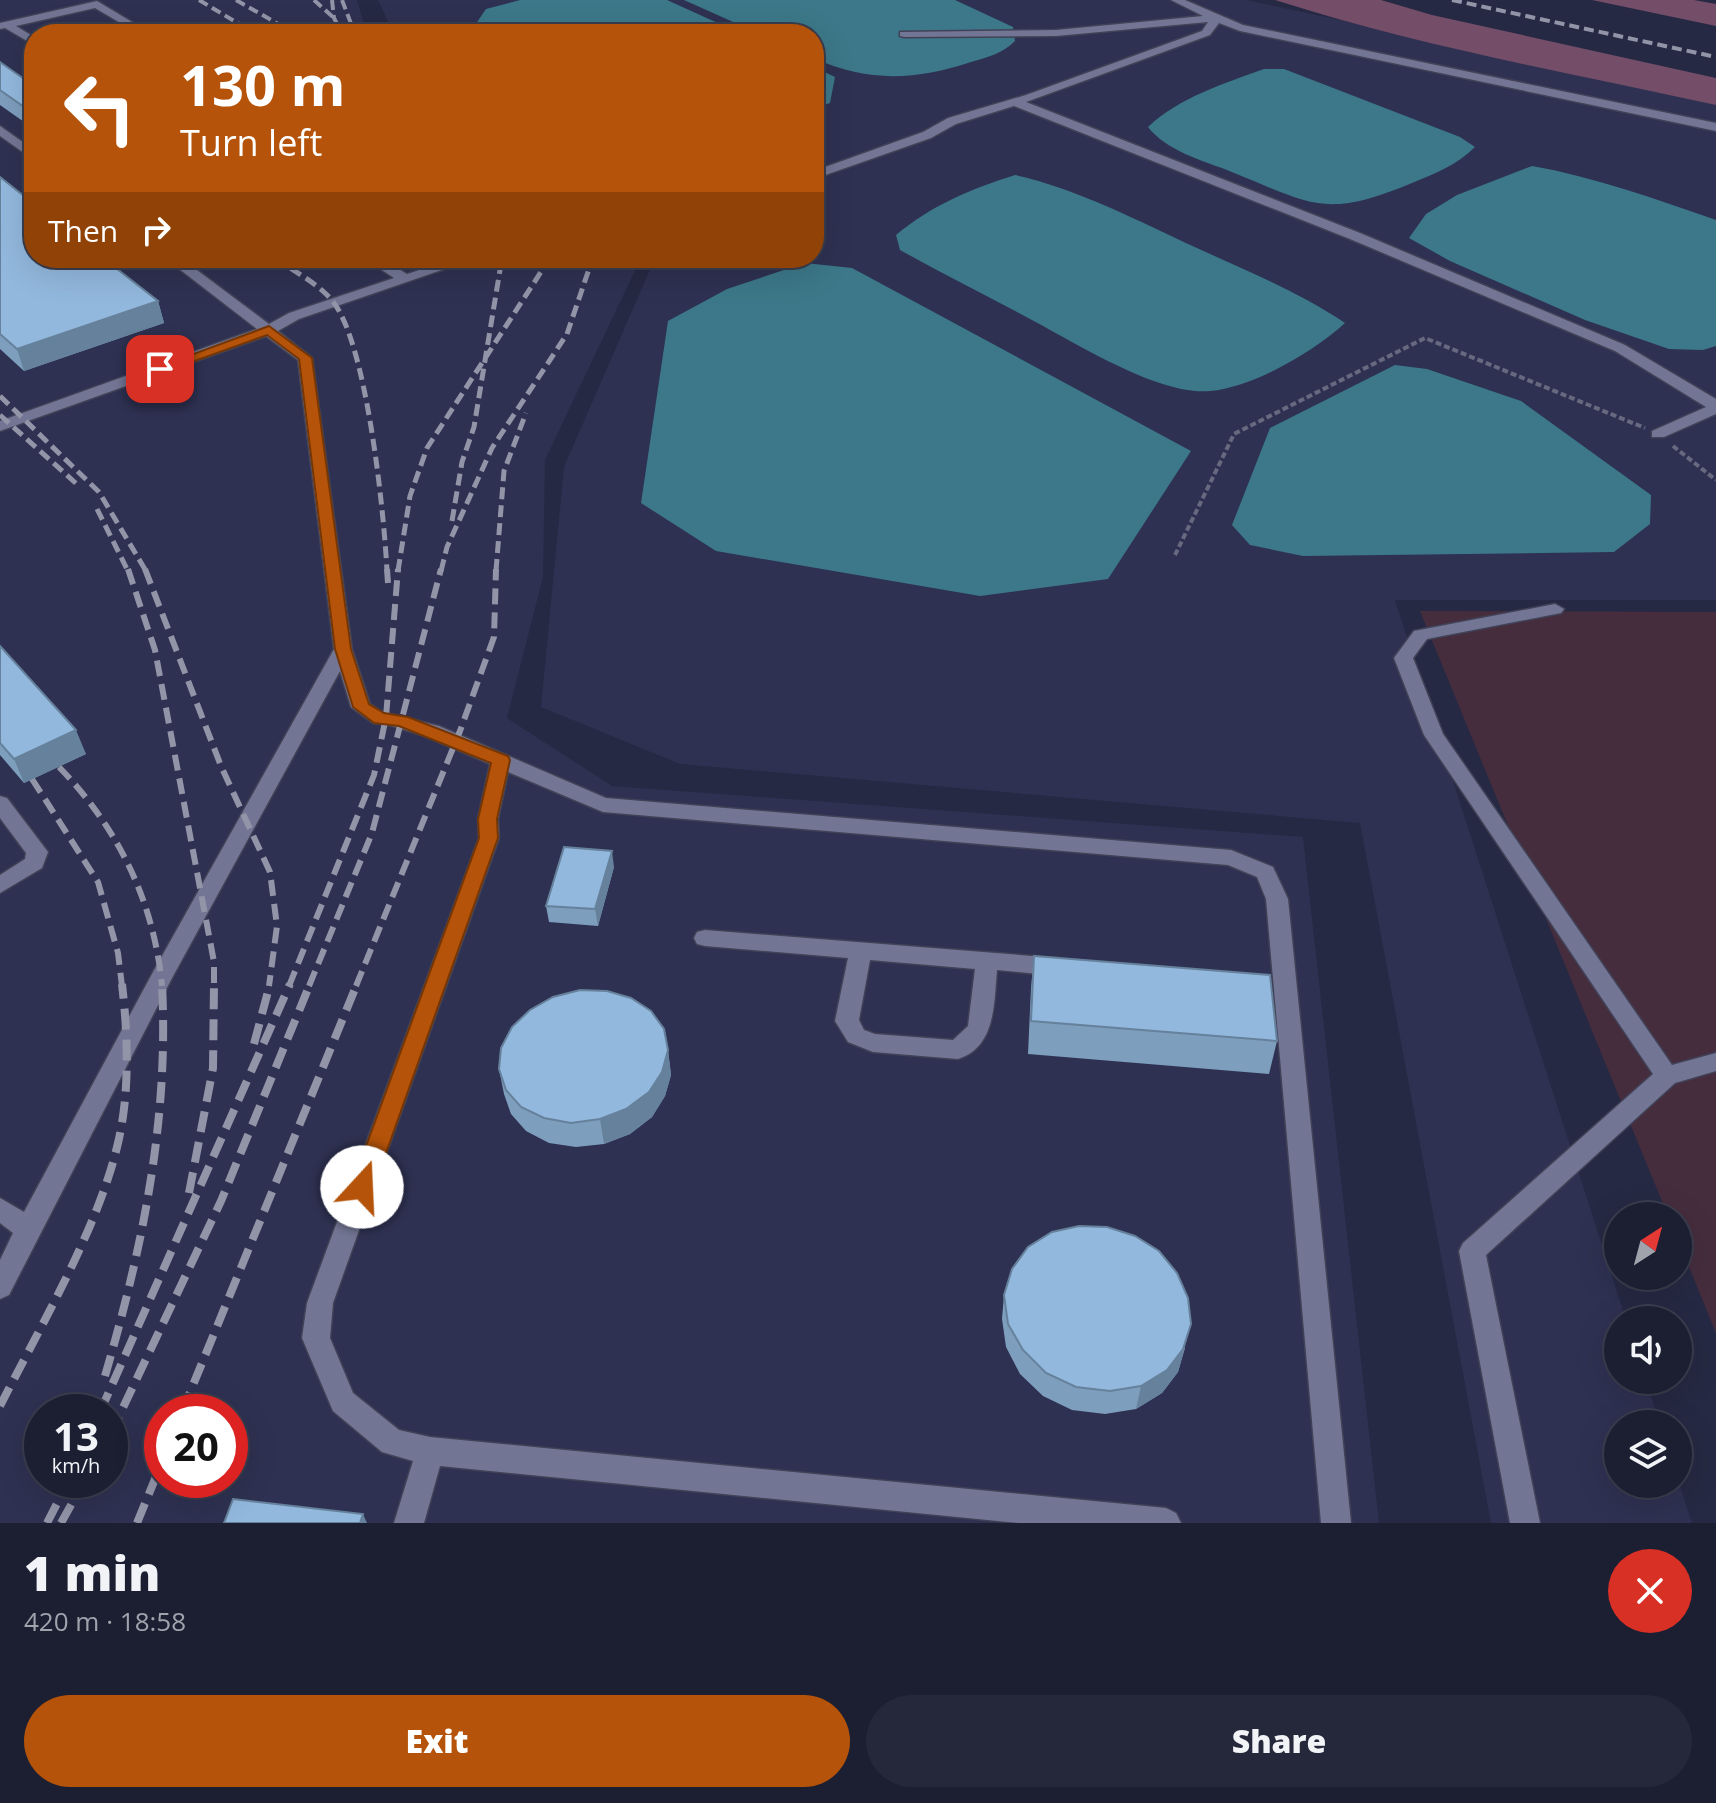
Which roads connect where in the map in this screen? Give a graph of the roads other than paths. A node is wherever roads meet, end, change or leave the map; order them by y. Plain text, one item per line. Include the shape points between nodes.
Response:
1 (1176, 0) edge
2 (1212, 18) junction
3 (130, 24) edge
4 (4, 25) edge
5 (904, 34) dead end
6 (24, 36) edge
7 (1015, 102) junction
8 (1716, 127) edge
9 (0, 130) edge
10 (24, 148) edge
11 (824, 171) edge
12 (185, 268) edge
13 (387, 268) edge
14 (441, 268) edge
15 (406, 280) junction
16 (269, 330) junction
17 (1716, 407) edge
18 (0, 426) edge
19 (1658, 434) road end
20 (1555, 609) dead end
21 (343, 649) junction
22 (501, 760) junction
23 (0, 803) edge
24 (0, 885) edge
25 (705, 938) dead end
26 (861, 951) junction
27 (987, 961) junction
28 (1081, 969) edge
29 (1716, 1062) edge
30 (1667, 1076) junction
31 (0, 1209) edge
32 (28, 1229) junction
33 (0, 1287) edge
34 (430, 1451) junction
35 (409, 1523) edge
36 (1166, 1523) edge
37 (1336, 1523) edge
38 (1525, 1523) edge

1 - 2 lane
2 - 5 lane via 1056,33
2 - 7 lane via 1206,33
2 - 8 lane
3 - 4 lane via 97,4
4 - 6 lane
7 - 11 lane
7 - 17 lane via 1620,348
9 - 10 lane
12 - 16 lane
13 - 15 lane
14 - 15 lane
15 - 16 lane via 294,316
16 - 18 lane
16 - 21 lane via 305,358
17 - 19 lane
20 - 30 lane via 1421,635 1403,658 1434,735
21 - 22 lane via 361,707 380,719 402,721
21 - 32 lane
22 - 34 lane via 489,838 320,1303 316,1338 343,1402 392,1442
22 - 37 lane via 603,805 1231,858 1265,872 1277,899 1277,985
23 - 24 lane via 37,852 34,863
25 - 26 lane
26 - 27 lane
26 - 27 lane via 847,1021 856,1036 958,1050 979,1029
27 - 28 lane
29 - 30 lane
30 - 38 lane via 1472,1251
31 - 32 lane
32 - 33 lane
34 - 35 lane
34 - 36 lane

